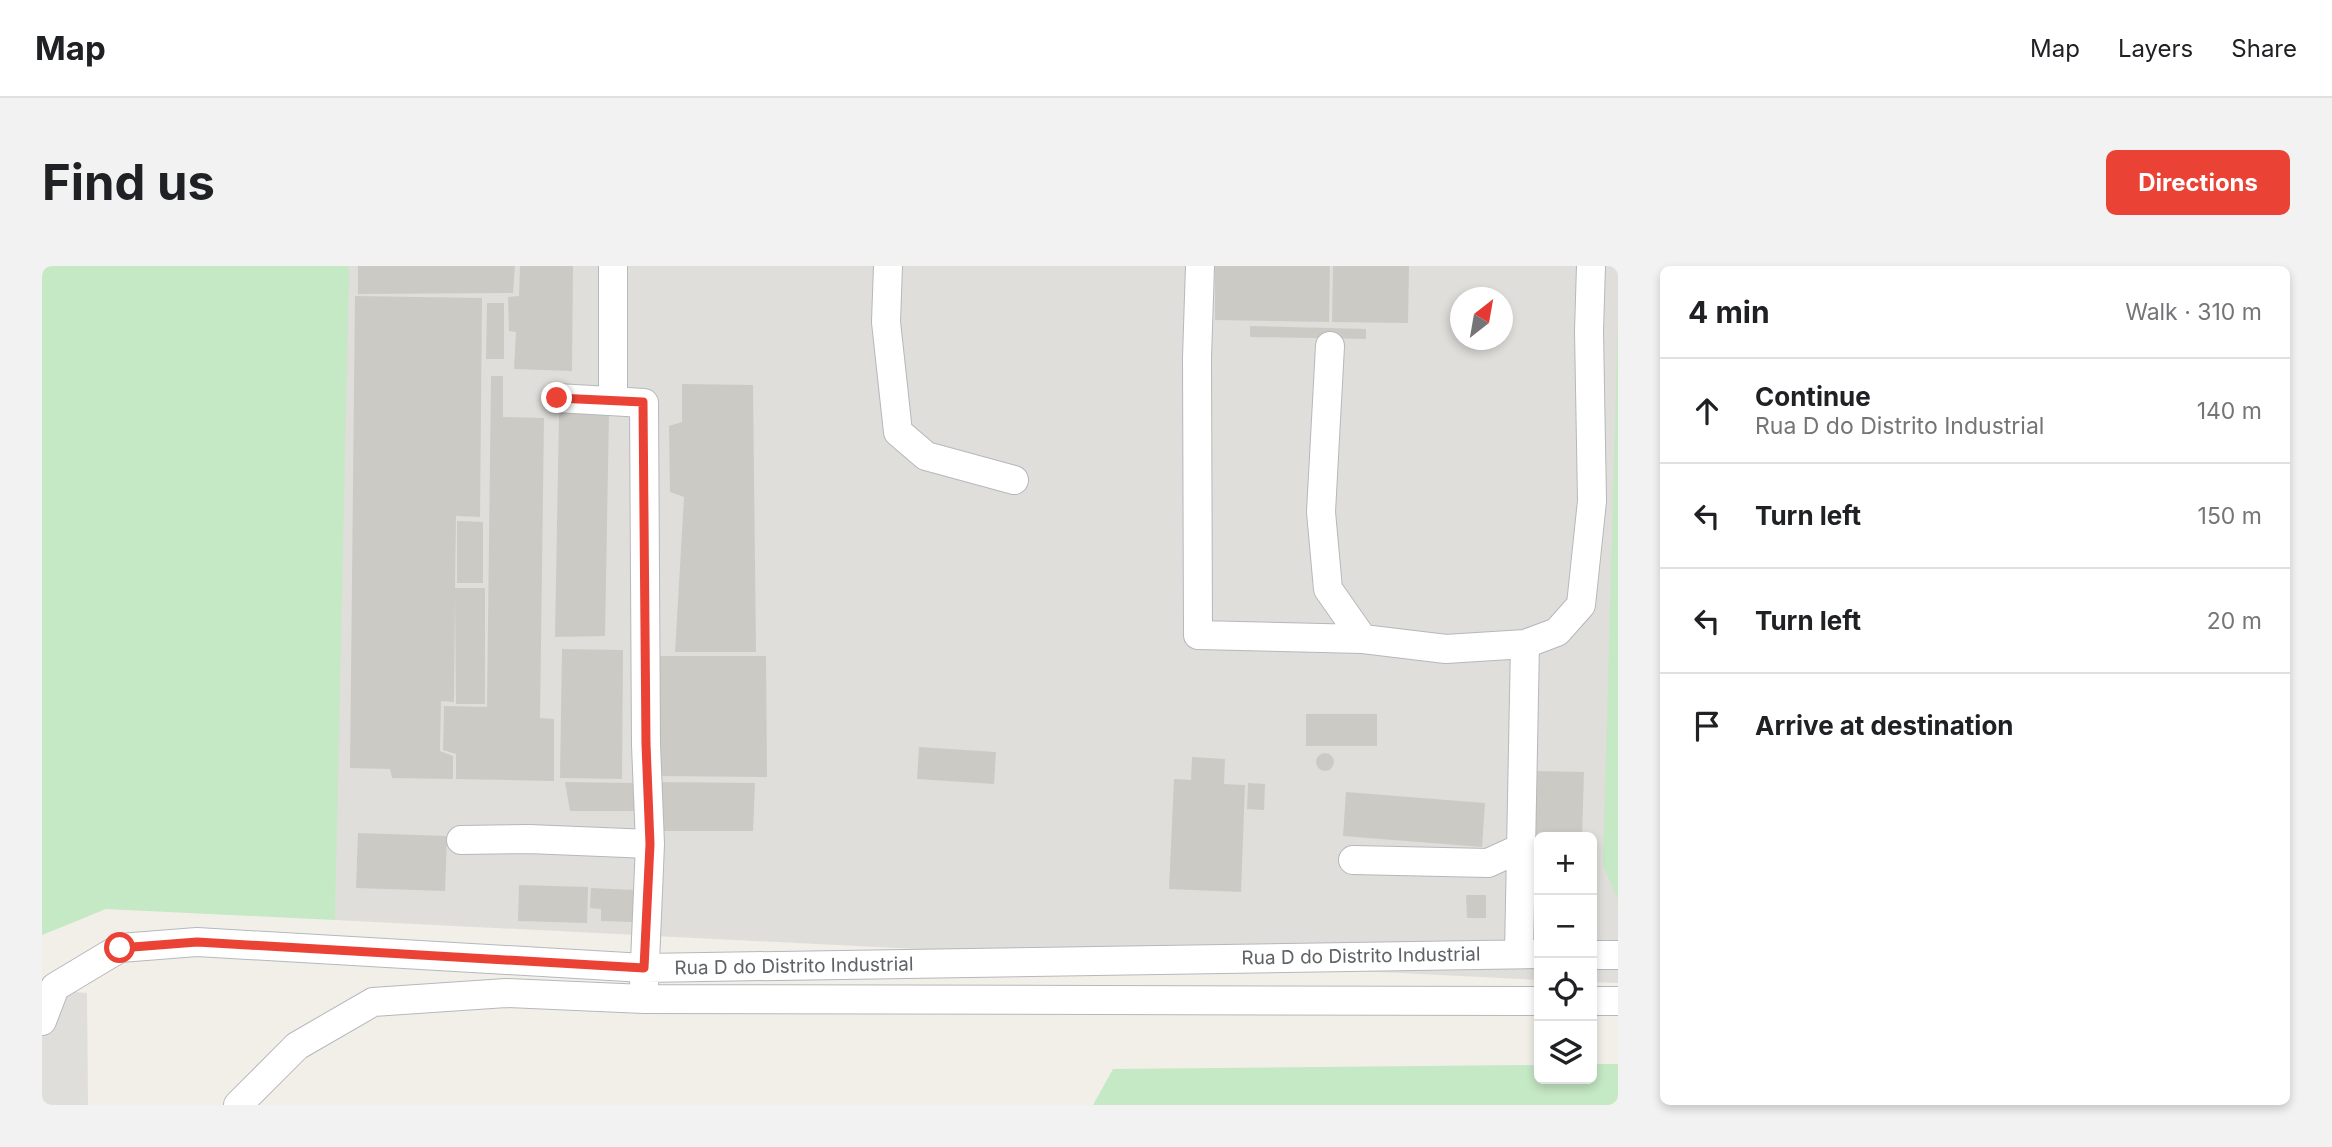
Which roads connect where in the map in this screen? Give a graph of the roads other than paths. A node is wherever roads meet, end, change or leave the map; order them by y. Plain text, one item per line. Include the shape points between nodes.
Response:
1 (613, 266) edge
2 (888, 266) edge
3 (1200, 266) edge
4 (1591, 266) edge
5 (1330, 346) dead end
6 (557, 398) dead end
7 (613, 401) junction
8 (1014, 480) dead end
9 (1363, 639) junction
10 (1525, 644) junction
11 (461, 840) dead end
12 (650, 844) junction
13 (1521, 848) junction
14 (1353, 860) dead end
15 (1529, 954) edge
16 (1597, 955) edge
17 (1618, 955) edge
18 (644, 968) junction
19 (644, 999) junction
20 (1534, 1001) edge
21 (1597, 1001) edge
22 (1618, 1001) edge
23 (42, 1021) edge
24 (238, 1105) edge

1 - 7 street
2 - 8 street via 886,322 898,432 926,456
3 - 9 street via 1198,635
4 - 10 street via 1592,500 1581,605 1557,632
5 - 9 street via 1321,512 1328,589
6 - 7 street
7 - 12 street via 643,402
9 - 10 street via 1446,649
10 - 13 street
11 - 12 street
12 - 18 street
13 - 14 street via 1488,863
13 - 15 street
15 - 18 street, Rua D do Distrito Industrial
16 - 17 street
18 - 19 street
18 - 23 street, Rua D do Distrito Industrial via 197,942 120,948 55,987
19 - 20 street, Rua D do Distrito Industrial
19 - 24 street, Rua D do Distrito Industrial via 506,992 373,1002 297,1046
21 - 22 street

